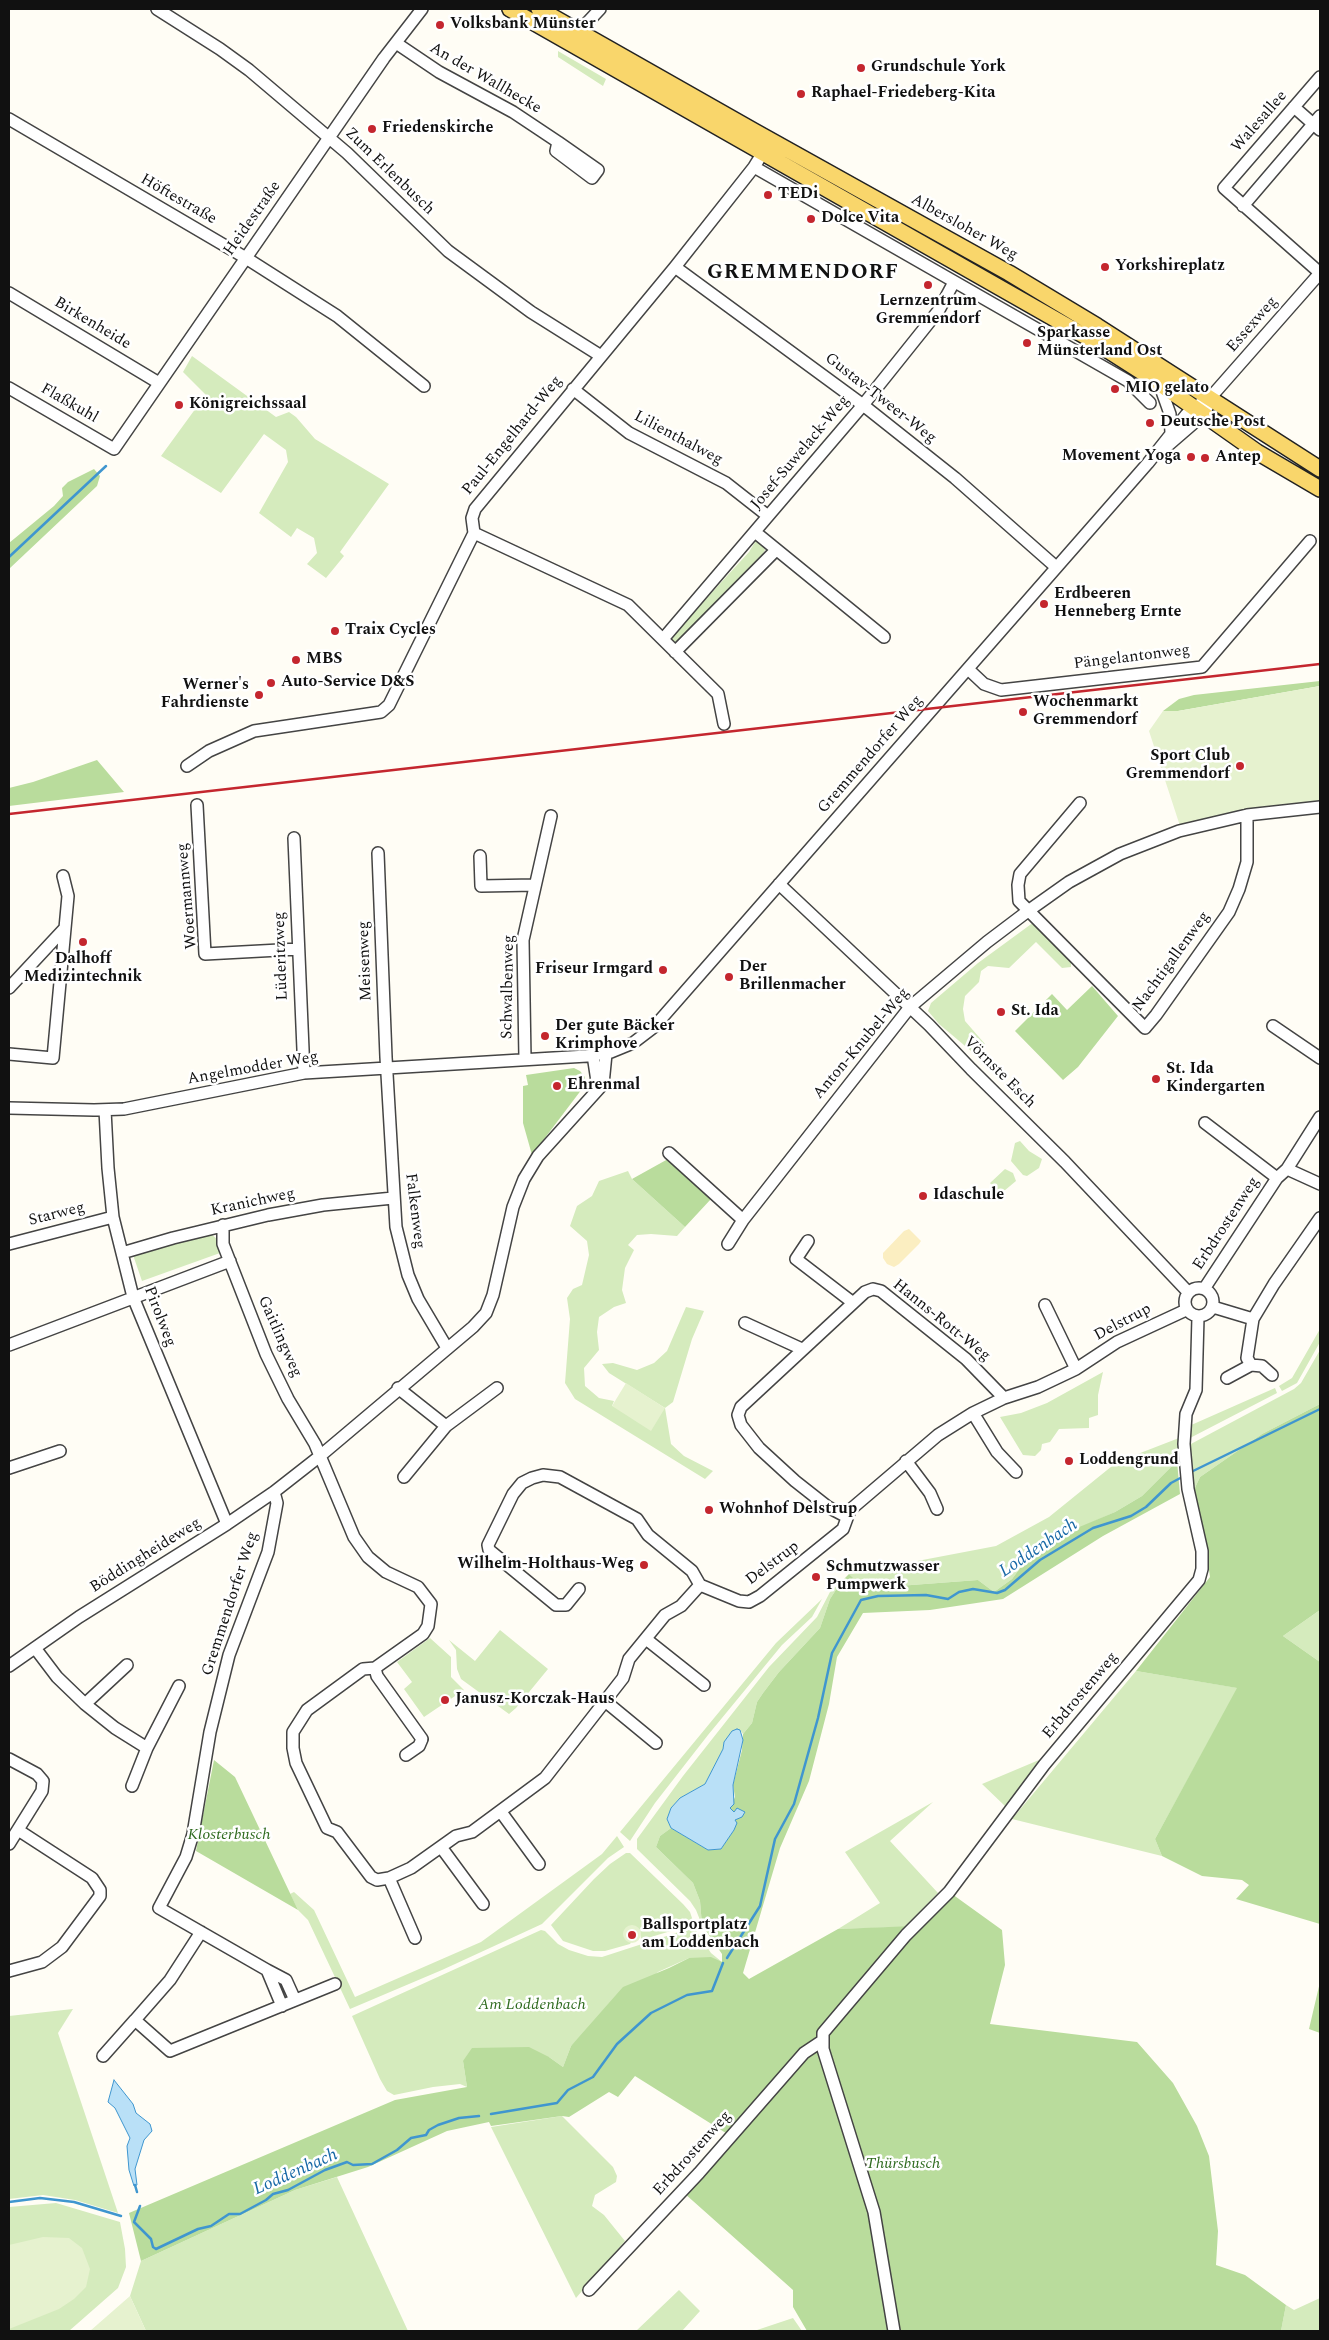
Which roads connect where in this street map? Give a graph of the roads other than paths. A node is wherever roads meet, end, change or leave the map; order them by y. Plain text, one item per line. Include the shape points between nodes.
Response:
1 (157, 9) edge
2 (422, 9) edge
3 (510, 9) edge
4 (540, 9) edge
5 (600, 9) edge
6 (578, 40) junction
7 (396, 44) junction
8 (1320, 77) edge
9 (1294, 107) junction
10 (9, 119) edge
11 (1318, 123) edge
12 (329, 138) junction
13 (771, 141) junction
14 (558, 142) dead end
15 (762, 154) junction
16 (754, 167) junction
17 (1224, 188) joint
18 (1243, 206) junction
19 (246, 258) junction
20 (675, 267) junction
21 (1320, 273) edge
22 (954, 282) junction
23 (9, 293) edge
24 (600, 356) junction
25 (1142, 373) junction
26 (1128, 381) junction
27 (159, 383) junction
28 (1159, 383) junction
29 (424, 386) dead end
30 (9, 388) edge
31 (572, 389) junction
32 (1210, 398) junction
33 (1150, 403) dead end
34 (863, 404) junction
35 (1198, 411) junction
36 (1171, 433) junction
37 (114, 449) joint
38 (1148, 463) junction
39 (1320, 469) edge
40 (1320, 489) edge
41 (768, 516) junction
42 (755, 532) junction
43 (474, 533) junction
44 (1310, 541) dead end
45 (776, 550) junction
46 (1056, 568) junction
47 (884, 637) dead end
48 (664, 639) junction
49 (675, 652) junction
50 (968, 669) junction
51 (724, 724) dead end
52 (187, 766) dead end
53 (1080, 803) dead end
54 (197, 805) dead end
55 (1320, 806) edge
56 (1247, 815) junction
57 (551, 816) dead end
58 (294, 838) dead end
59 (378, 853) dead end
60 (480, 856) dead end
61 (63, 876) dead end
62 (779, 884) junction
63 (535, 885) junction
64 (1028, 911) junction
65 (65, 928) junction
66 (298, 949) junction
67 (9, 988) edge
68 (910, 1007) junction
69 (1273, 1026) dead end
70 (9, 1054) edge
71 (606, 1054) junction
72 (593, 1055) junction
73 (1320, 1058) edge
74 (524, 1059) junction
75 (387, 1068) junction
76 (304, 1073) junction
77 (598, 1088) junction
78 (9, 1108) edge
79 (105, 1110) junction
80 (1320, 1117) edge
81 (1205, 1123) dead end
82 (669, 1152) dead end
83 (1287, 1169) junction
84 (1277, 1178) junction
85 (1320, 1184) edge
86 (393, 1198) junction
87 (113, 1217) junction
88 (1320, 1218) edge
89 (743, 1220) junction
90 (223, 1225) junction
91 (808, 1241) dead end
92 (9, 1244) edge
93 (728, 1244) dead end
94 (122, 1253) junction
95 (230, 1260) junction
96 (1204, 1289) junction
97 (1188, 1292) junction
98 (133, 1297) junction
99 (852, 1302) junction
100 (1045, 1304) dead end
101 (1212, 1307) junction
102 (1186, 1310) junction
103 (1198, 1317) junction
104 (1253, 1320) junction
105 (745, 1323) dead end
106 (9, 1345) edge
107 (447, 1348) junction
108 (802, 1349) junction
109 (1251, 1365) junction
110 (1076, 1369) junction
111 (1272, 1375) dead end
112 (1227, 1378) dead end
113 (398, 1388) junction
114 (497, 1388) dead end
115 (1004, 1398) junction
116 (972, 1413) junction
117 (446, 1426) junction
118 (60, 1451) dead end
119 (320, 1456) junction
120 (906, 1461) junction
121 (9, 1468) edge
122 (1016, 1472) dead end
123 (404, 1477) dead end
124 (274, 1492) junction
125 (937, 1508) dead end
126 (846, 1517) junction
127 (227, 1524) junction
128 (700, 1586) junction
129 (579, 1589) dead end
130 (646, 1639) junction
131 (35, 1648) junction
132 (127, 1665) dead end
133 (9, 1666) edge
134 (375, 1668) junction
135 (704, 1685) dead end
136 (179, 1686) dead end
137 (605, 1701) junction
138 (85, 1704) junction
139 (656, 1743) dead end
140 (147, 1748) junction
141 (406, 1755) dead end
142 (9, 1760) edge
143 (132, 1786) dead end
144 (501, 1812) junction
145 (18, 1830) junction
146 (9, 1844) edge
147 (441, 1847) junction
148 (539, 1864) dead end
149 (389, 1878) junction
150 (483, 1904) dead end
151 (202, 1932) junction
152 (415, 1938) dead end
153 (267, 1970) junction
154 (9, 1971) edge
155 (335, 1984) dead end
156 (295, 2000) junction
157 (282, 2006) junction
158 (135, 2020) junction
159 (822, 2045) junction
160 (103, 2056) dead end
161 (589, 2290) dead end
162 (894, 2331) edge

1 - 12 street, Zum Erlenbusch via 242,65
2 - 7 street, Heidestraße
3 - 6 main road, Albersloher Weg
4 - 6 main road, Albersloher Weg
5 - 6 street via 586,24
6 - 13 main road, Albersloher Weg
6 - 15 main road, Albersloher Weg
7 - 12 street, Heidestraße
7 - 14 street, An der Wallhecke
8 - 9 street, Walesallee
9 - 11 street
9 - 17 street, Walesallee
10 - 19 street, Höftestraße
11 - 18 street
12 - 19 street, Heidestraße
12 - 24 street, Zum Erlenbusch via 448,252 531,312
13 - 15 street, Paul-Engelhard-Weg
13 - 32 main road, Albersloher Weg via 1010,273
15 - 16 street, Paul-Engelhard-Weg
15 - 25 main road, Albersloher Weg via 1001,287
16 - 20 street, Paul-Engelhard-Weg
16 - 22 street
17 - 18 street, Essexweg
18 - 21 street, Essexweg
19 - 27 street, Heidestraße
19 - 29 street, Höftestraße via 338,316
20 - 24 street, Paul-Engelhard-Weg
20 - 34 street, Gustav-Tweer-Weg
21 - 32 street, Essexweg
22 - 26 street
22 - 34 street, Josef-Suwelack-Weg via 938,310
23 - 27 street, Birkenheide
24 - 31 street, Paul-Engelhard-Weg
25 - 26 street
25 - 28 main road, Albersloher Weg
26 - 33 street
27 - 37 street, Heidestraße
28 - 35 main road, Albersloher Weg
28 - 36 street via 1170,414
30 - 37 street, Flaßkuhl
31 - 41 street, Lilienthalweg via 630,434 726,483
31 - 43 street, Paul-Engelhard-Weg via 475,509 472,518
32 - 35 street, Gremmendorfer Weg
32 - 39 main road, Albersloher Weg
34 - 41 street, Josef-Suwelack-Weg
34 - 46 street, Gustav-Tweer-Weg via 955,478
35 - 36 street, Gremmendorfer Weg
35 - 38 street, Gremmendorfer Weg
35 - 40 main road, Albersloher Weg
36 - 38 street, Gremmendorfer Weg
38 - 46 street, Gremmendorfer Weg
41 - 42 street, Josef-Suwelack-Weg
42 - 45 street
42 - 48 street, Josef-Suwelack-Weg
43 - 48 street via 628,605
43 - 52 street, Paul-Engelhard-Weg via 389,706 381,712 254,731 210,751
44 - 50 street, Pängelantonweg via 1202,666 1001,690 984,684
45 - 47 street
45 - 49 street
46 - 50 street, Gremmendorfer Weg
48 - 49 street
49 - 51 street via 718,694
50 - 62 street, Gremmendorfer Weg
53 - 64 street via 1020,874 1019,901
54 - 66 street, Woermannweg via 205,954
55 - 56 street, Anton-Knubel-Weg
56 - 64 street, Anton-Knubel-Weg via 1179,831 1120,854 1069,882
56 - 64 street, Nachtigallenweg via 1247,862 1229,912 1145,1028
57 - 63 street, Schwalbenweg
58 - 66 street, Lüderitzweg
59 - 75 street, Meisenweg
60 - 63 street via 481,886
61 - 65 street via 68,896
62 - 68 street, Vörnste Esch
62 - 71 street, Gremmendorfer Weg via 654,1027 633,1043
63 - 74 street, Schwalbenweg via 523,940
64 - 68 street, Anton-Knubel-Weg
65 - 67 street
65 - 70 street via 53,1058
66 - 76 street, Lüderitzweg
68 - 89 street, Anton-Knubel-Weg
68 - 97 street, Vörnste Esch via 1065,1162
69 - 73 street
71 - 72 street, Gremmendorfer Weg
71 - 77 street via 605,1078
72 - 74 street, Angelmodder Weg
72 - 77 street
74 - 75 street, Angelmodder Weg
75 - 76 street, Angelmodder Weg
75 - 86 street, Falkenweg
76 - 79 street, Angelmodder Weg via 150,1105
77 - 107 street via 538,1156 524,1178 513,1206 496,1286 486,1313
78 - 79 street, Angelmodder Weg
79 - 87 street, Pirolweg
80 - 83 street, Erbdrostenweg
81 - 84 street, Erbdrostenweg
82 - 89 street
83 - 84 street, Erbdrostenweg
83 - 85 street
84 - 96 street, Erbdrostenweg
86 - 90 street, Kranichweg via 323,1206
86 - 107 street, Falkenweg via 396,1228 408,1275 426,1314
87 - 92 street, Starweg
87 - 94 street, Pirolweg
88 - 104 street
89 - 93 street, Anton-Knubel-Weg
90 - 94 street, Kranichweg
90 - 95 street, Gaitlingweg via 223,1244
91 - 99 street via 796,1259
94 - 98 street, Pirolweg
95 - 98 street
95 - 119 street, Gaitlingweg via 266,1354
96 - 97 street, Erbdrostenweg
96 - 101 street, Erbdrostenweg via 1212,1296
97 - 102 street, Erbdrostenweg via 1184,1304
98 - 106 street
98 - 127 street, Pirolweg
99 - 108 street, Hanns-Rott-Weg
99 - 115 street, Hanns-Rott-Weg via 873,1288 881,1291 966,1359
100 - 110 street
101 - 103 street
101 - 104 street
102 - 103 street
102 - 110 street, Delstrup via 1117,1342
103 - 159 street, Erbdrostenweg via 1196,1390 1186,1414 1184,1437 1188,1489 1203,1561 1201,1575 1044,1765 949,1892 906,1935 823,2033
104 - 109 street via 1247,1358
105 - 108 street
107 - 113 street
108 - 126 street, Hanns-Rott-Weg via 741,1407 738,1415 758,1448 828,1507
109 - 111 street via 1262,1366
109 - 112 street
110 - 115 street, Delstrup
113 - 117 street
113 - 119 street
114 - 117 street
115 - 116 street, Delstrup
116 - 120 street, Delstrup
116 - 122 street via 997,1452
117 - 123 street
118 - 121 street
119 - 124 street
119 - 134 street, Gaitlingweg via 354,1537 368,1557 386,1572 418,1587 431,1604 428,1626 423,1634
120 - 125 street
120 - 126 street, Delstrup
124 - 127 street, Böddingheideweg
124 - 151 street, Gremmendorfer Weg via 277,1502 268,1552 229,1656 210,1732 193,1834 186,1858 159,1908
126 - 128 street, Delstrup via 843,1529 749,1602
127 - 131 street, Böddingheideweg
128 - 129 street via 692,1572 648,1535 637,1519 560,1478 543,1475 532,1478 522,1483 513,1494 488,1545 489,1550 556,1605 566,1605
128 - 130 street via 680,1606 665,1615
130 - 135 street
130 - 137 street via 629,1659 623,1678
131 - 133 street, Böddingheideweg
131 - 138 street via 56,1677
132 - 138 street
134 - 141 street via 377,1676 422,1739 419,1746
134 - 149 street via 363,1669 307,1710 293,1732 293,1748 296,1763 327,1828 337,1832 370,1877 377,1880
136 - 140 street
137 - 139 street
137 - 144 street via 545,1778
138 - 140 street via 114,1728
140 - 143 street
142 - 145 street via 37,1774 43,1782 42,1791
144 - 147 street via 472,1832 456,1836
144 - 148 street
145 - 146 street
145 - 154 street via 92,1878 100,1896 62,1947 42,1962
147 - 149 street via 411,1868
147 - 150 street
149 - 152 street
151 - 153 street
151 - 158 street via 170,1980
153 - 156 street via 286,1980
153 - 157 street
155 - 156 street
156 - 157 street
157 - 158 street via 170,2051
158 - 160 street
159 - 161 street, Erbdrostenweg via 804,2053 699,2173
159 - 162 street via 874,2212

